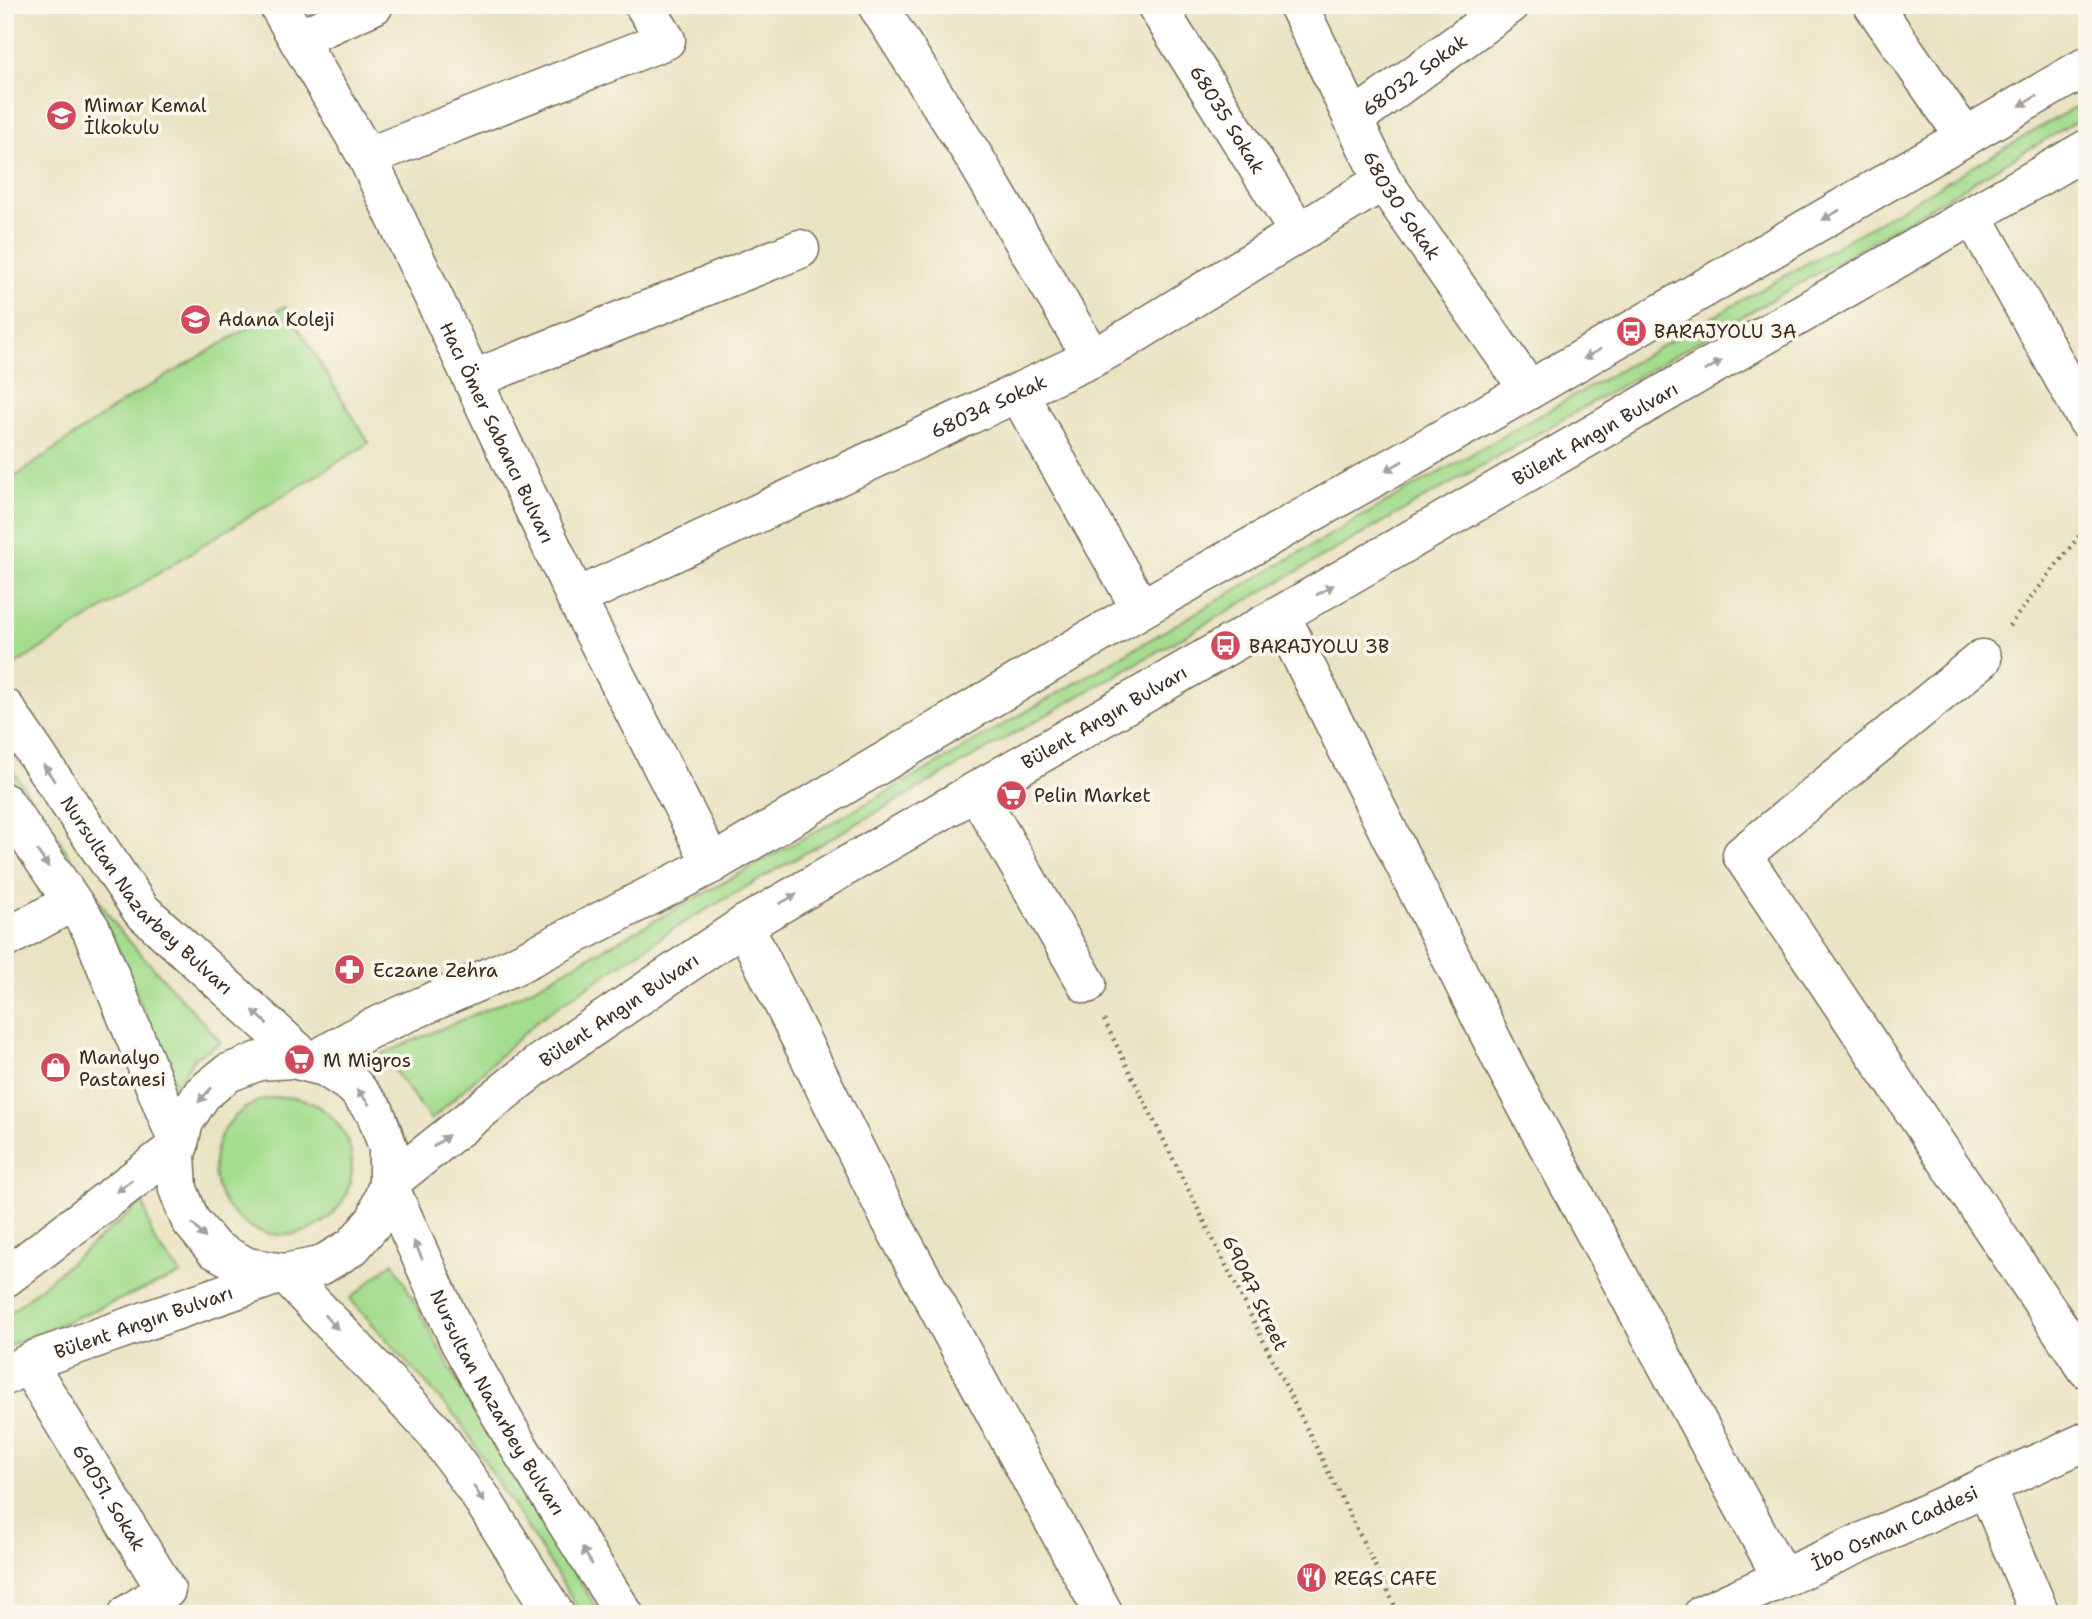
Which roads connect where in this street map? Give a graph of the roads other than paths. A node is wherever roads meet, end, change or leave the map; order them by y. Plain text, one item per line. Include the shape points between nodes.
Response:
1 (278, 5) edge
2 (374, 5) edge
3 (643, 5) edge
4 (877, 5) edge
5 (1156, 5) edge
6 (1298, 5) edge
7 (1510, 5) edge
8 (1873, 5) edge
9 (298, 38) junction
10 (2087, 66) edge
11 (1354, 119) junction
12 (1965, 138) junction
13 (2087, 149) edge
14 (367, 157) junction
15 (1383, 181) junction
16 (1973, 216) junction
17 (1299, 233) junction
18 (800, 249) dead end
19 (1092, 358) junction
20 (474, 379) junction
21 (1529, 390) junction
22 (1018, 393) junction
23 (2087, 420) edge
24 (576, 598) junction
25 (1141, 609) junction
26 (1280, 616) junction
27 (1982, 659) road end
28 (5, 708) edge
29 (976, 791) junction
30 (5, 803) edge
31 (712, 864) junction
32 (72, 902) junction
33 (744, 925) junction
34 (5, 939) edge
35 (1087, 984) road end
36 (310, 1063) junction
37 (179, 1145) junction
38 (387, 1184) junction
39 (284, 1273) junction
40 (5, 1278) edge
41 (2087, 1369) edge
42 (16, 1370) edge
43 (2087, 1441) edge
44 (1986, 1486) junction
45 (1782, 1578) junction
46 (128, 1614) edge
47 (555, 1614) edge
48 (624, 1614) edge
49 (1104, 1614) edge
50 (1703, 1614) edge
51 (2040, 1614) edge

1 - 9 street, Hacı Ömer Sabancı Bulvarı
2 - 9 street
3 - 14 street via 666,40
4 - 19 street via 976,160
5 - 17 street, 68035 Sokak
6 - 11 street, 68030 Sokak
7 - 11 street, 68032 Sokak
8 - 12 street
9 - 14 street, Hacı Ömer Sabancı Bulvarı
10 -> 12 street
11 - 15 street, 68030 Sokak
12 -> 21 street
13 - 16 street, Bülent Angın Bulvarı
14 - 20 street, Hacı Ömer Sabancı Bulvarı
15 - 17 street, 68034 Sokak
15 - 21 street, 68030 Sokak
16 - 23 street
26 -> 16 street, Bülent Angın Bulvarı
17 - 19 street, 68034 Sokak
18 - 20 street
19 - 22 street, 68034 Sokak
20 - 24 street, Hacı Ömer Sabancı Bulvarı
21 -> 25 street
22 - 24 street, 68034 Sokak
22 - 25 street
24 - 31 street, Hacı Ömer Sabancı Bulvarı
25 - 31 street
26 - 29 street, Bülent Angın Bulvarı
26 - 45 street via 1507,1070
27 - 41 street via 1742,855
36 -> 28 street, Nursultan Nazarbey Bulvarı via 141,910
33 -> 29 street, Bülent Angın Bulvarı
29 - 35 street
30 -> 32 street
31 - 36 street via 514,967 368,1030
32 - 34 street
32 - 37 street via 91,929
38 -> 33 street, Bülent Angın Bulvarı via 540,1063
33 - 49 street via 889,1217
36 -> 37 street via 259,1061 228,1073 202,1094 184,1122
38 -> 36 street via 388,1147 375,1112 354,1086
37 -> 39 street via 178,1189 190,1220 214,1249 247,1267
37 -> 40 street
38 - 39 street, Bülent Angın Bulvarı via 376,1219 352,1247 320,1266
48 -> 38 street, Nursultan Nazarbey Bulvarı via 517,1444 459,1341
39 - 42 street, Bülent Angın Bulvarı
39 -> 47 street via 435,1432
42 - 46 street, 69051. Sokak via 166,1590
43 - 44 street, İbo Osman Caddesi
44 - 45 street, İbo Osman Caddesi
44 - 51 street
45 - 50 street, İbo Osman Caddesi

